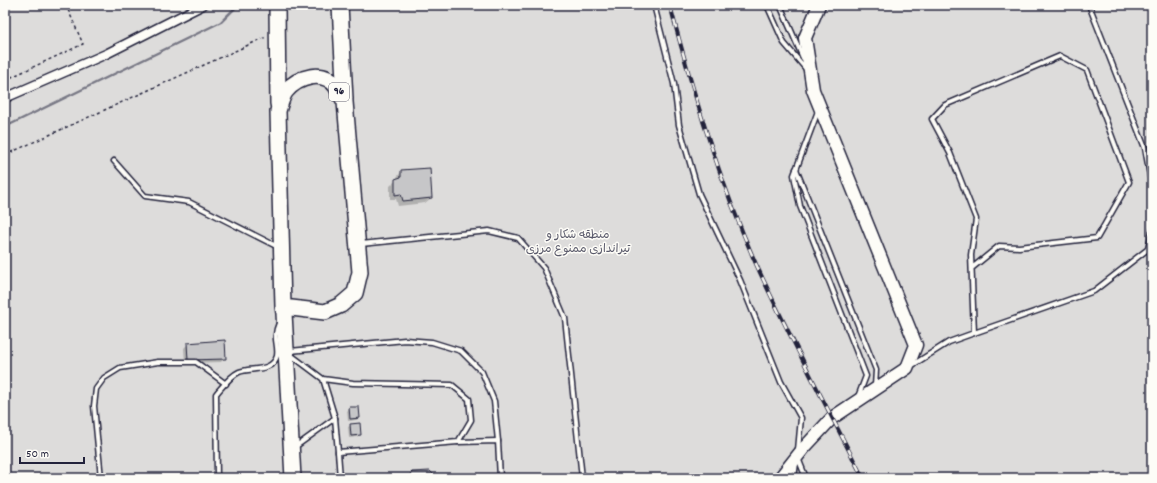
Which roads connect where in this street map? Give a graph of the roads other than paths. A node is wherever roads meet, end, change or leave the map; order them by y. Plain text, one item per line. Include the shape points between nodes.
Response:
1 (203, 5) edge
2 (277, 5) edge
3 (341, 5) edge
4 (654, 5) edge
5 (767, 5) edge
6 (780, 5) edge
7 (819, 5) edge
8 (1089, 5) edge
9 (811, 75) junction
10 (5, 98) edge
11 (345, 102) junction
12 (820, 106) junction
13 (278, 111) junction
14 (114, 161) dead end
15 (796, 169) junction
16 (1152, 187) edge
17 (1152, 231) edge
18 (358, 244) junction
19 (282, 249) junction
20 (972, 268) junction
21 (284, 310) junction
22 (974, 333) junction
23 (286, 352) junction
24 (907, 368) junction
25 (323, 379) junction
26 (226, 384) junction
27 (875, 390) junction
28 (857, 402) junction
29 (335, 418) junction
30 (498, 440) junction
31 (458, 442) junction
32 (291, 449) junction
33 (338, 452) junction
34 (797, 456) junction
35 (100, 478) edge
36 (217, 478) edge
37 (293, 478) edge
38 (340, 478) edge
39 (500, 478) edge
40 (582, 478) edge
41 (780, 478) edge
42 (794, 478) edge
43 (806, 478) edge

1 - 10 street via 106,54
2 - 13 highway, 96
3 - 11 highway, 96
4 - 34 lane via 674,84 679,124 699,194 740,280 781,382 801,418
5 - 9 lane via 784,43
6 - 9 lane
7 - 9 main road via 805,38
8 - 16 lane via 1145,148
9 - 12 main road via 813,90
11 - 13 highway, 96 via 335,85 322,76 306,77 285,92
11 - 18 highway, 96
12 - 15 lane
12 - 24 main road via 916,345
13 - 19 highway, 96
14 - 19 lane via 145,196 189,202
15 - 27 lane via 876,370
15 - 28 lane via 794,175 800,206 866,376
17 - 22 lane via 1148,249 1094,291
18 - 21 highway, 96 via 360,272 355,293 341,305 325,312
18 - 40 lane via 489,231 518,238 544,268 565,318
19 - 21 highway, 96
20 - 20 lane via 971,255 976,219 950,154 932,120 945,105 1060,56 1087,70 1129,182 1097,238 1019,247 999,246
20 - 22 lane
21 - 23 highway
21 - 26 lane via 275,333 277,356 271,365 258,370 239,372
22 - 24 lane via 949,342
23 - 25 lane
23 - 30 lane via 406,340 432,342 460,351 482,372 494,402
23 - 32 highway
24 - 27 main road
25 - 29 lane
25 - 31 lane via 353,383 452,385 469,399 472,420
26 - 35 lane via 196,362 158,362 120,368 104,378 96,390 94,406
26 - 36 lane via 216,394
27 - 28 main road
28 - 34 main road via 832,418
29 - 32 lane
29 - 33 lane
30 - 31 lane
30 - 39 lane
31 - 33 lane
32 - 37 highway
33 - 38 lane
34 - 41 main road
34 - 42 lane
34 - 43 lane

